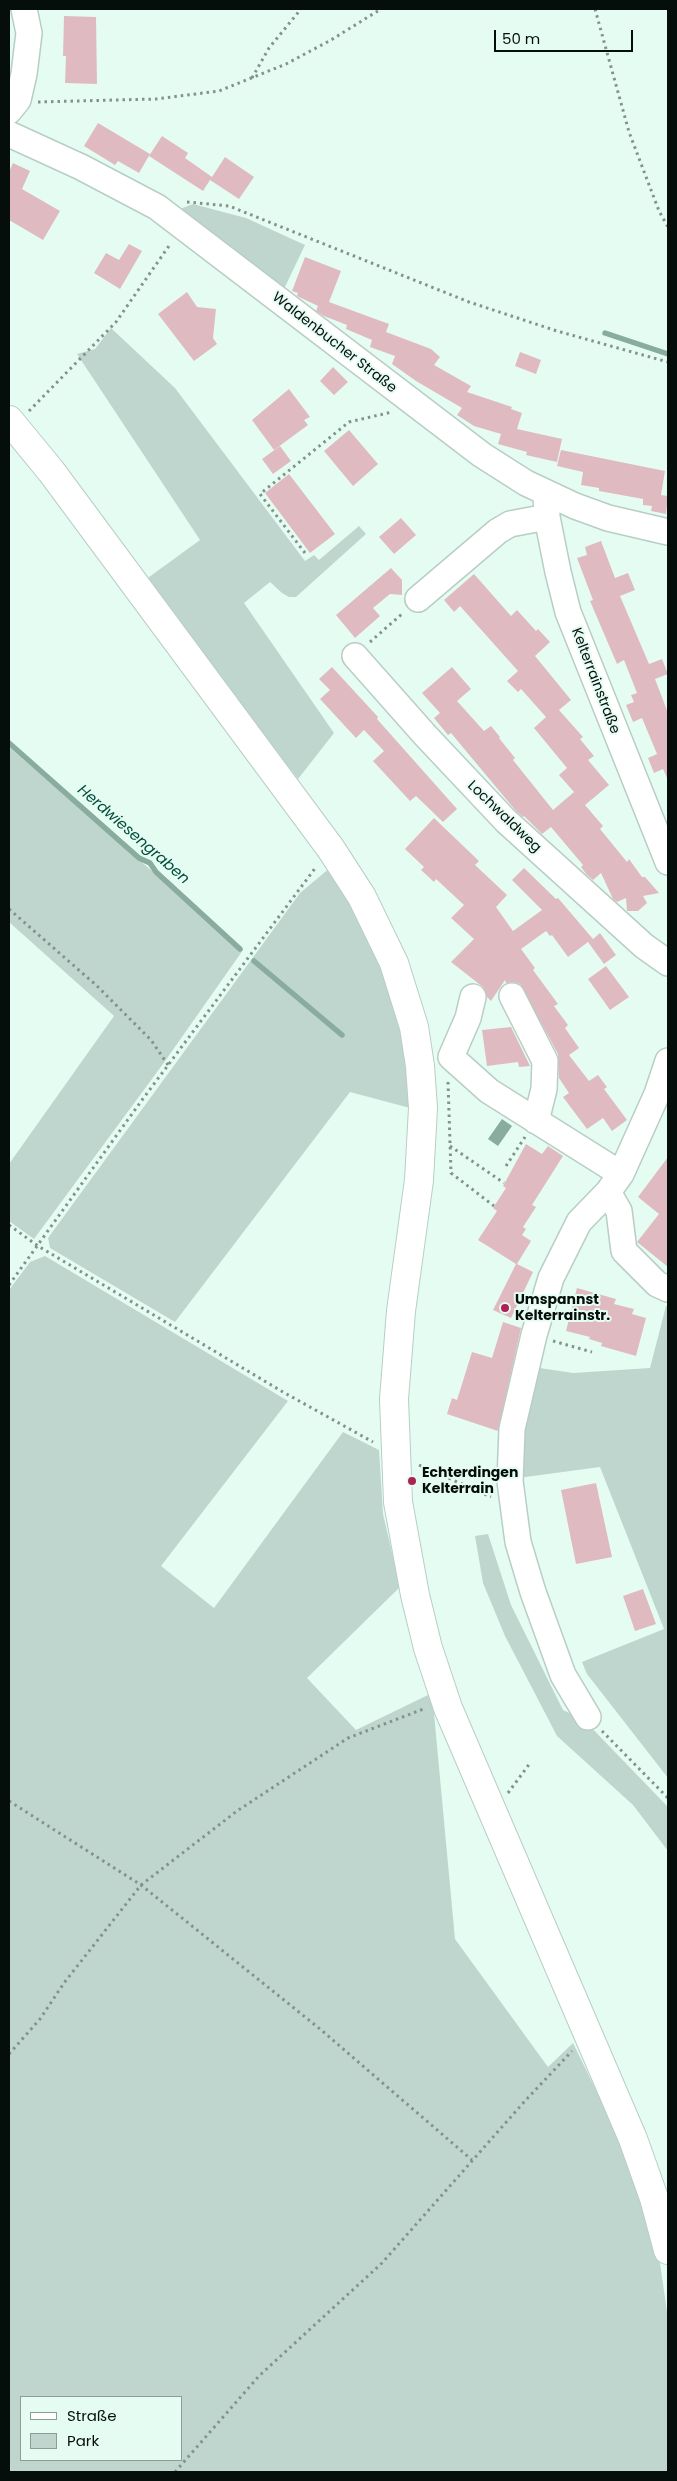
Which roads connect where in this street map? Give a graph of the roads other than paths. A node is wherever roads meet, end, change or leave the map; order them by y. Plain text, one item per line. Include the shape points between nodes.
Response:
1 (24, 9) edge
2 (13, 106) edge
3 (9, 134) edge
4 (11, 422) edge
5 (547, 505) junction
6 (668, 532) edge
7 (418, 599) road end
8 (363, 649) road end
9 (668, 862) edge
10 (668, 963) edge
11 (512, 996) dead end
12 (473, 997) dead end
13 (668, 1061) edge
14 (663, 1095) edge
15 (536, 1121) junction
16 (614, 1183) junction
17 (668, 1289) edge
18 (588, 1717) road end
19 (668, 2250) edge

1 - 2 street via 28,33 24,74
3 - 5 street, Waldenbucher Straße via 157,207
4 - 19 main road via 81,511 331,849 372,916 394,963 412,1020 420,1066 422,1132 395,1370 398,1502 407,1559 421,1620 446,1701 644,2170
5 - 6 street, Waldenbucher Straße
5 - 7 street via 498,531
5 - 9 street, Kelterrainstraße via 568,612
8 - 10 street, Lochwaldweg via 425,735 506,821 644,946
11 - 15 street via 545,1061 544,1090
12 - 15 street via 468,1018 451,1054 489,1091
13 - 14 street
14 - 16 street
15 - 16 street
16 - 17 street via 624,1251 657,1284
16 - 18 street via 579,1222 551,1278 534,1335 512,1429 510,1452 512,1505 518,1542 563,1676

